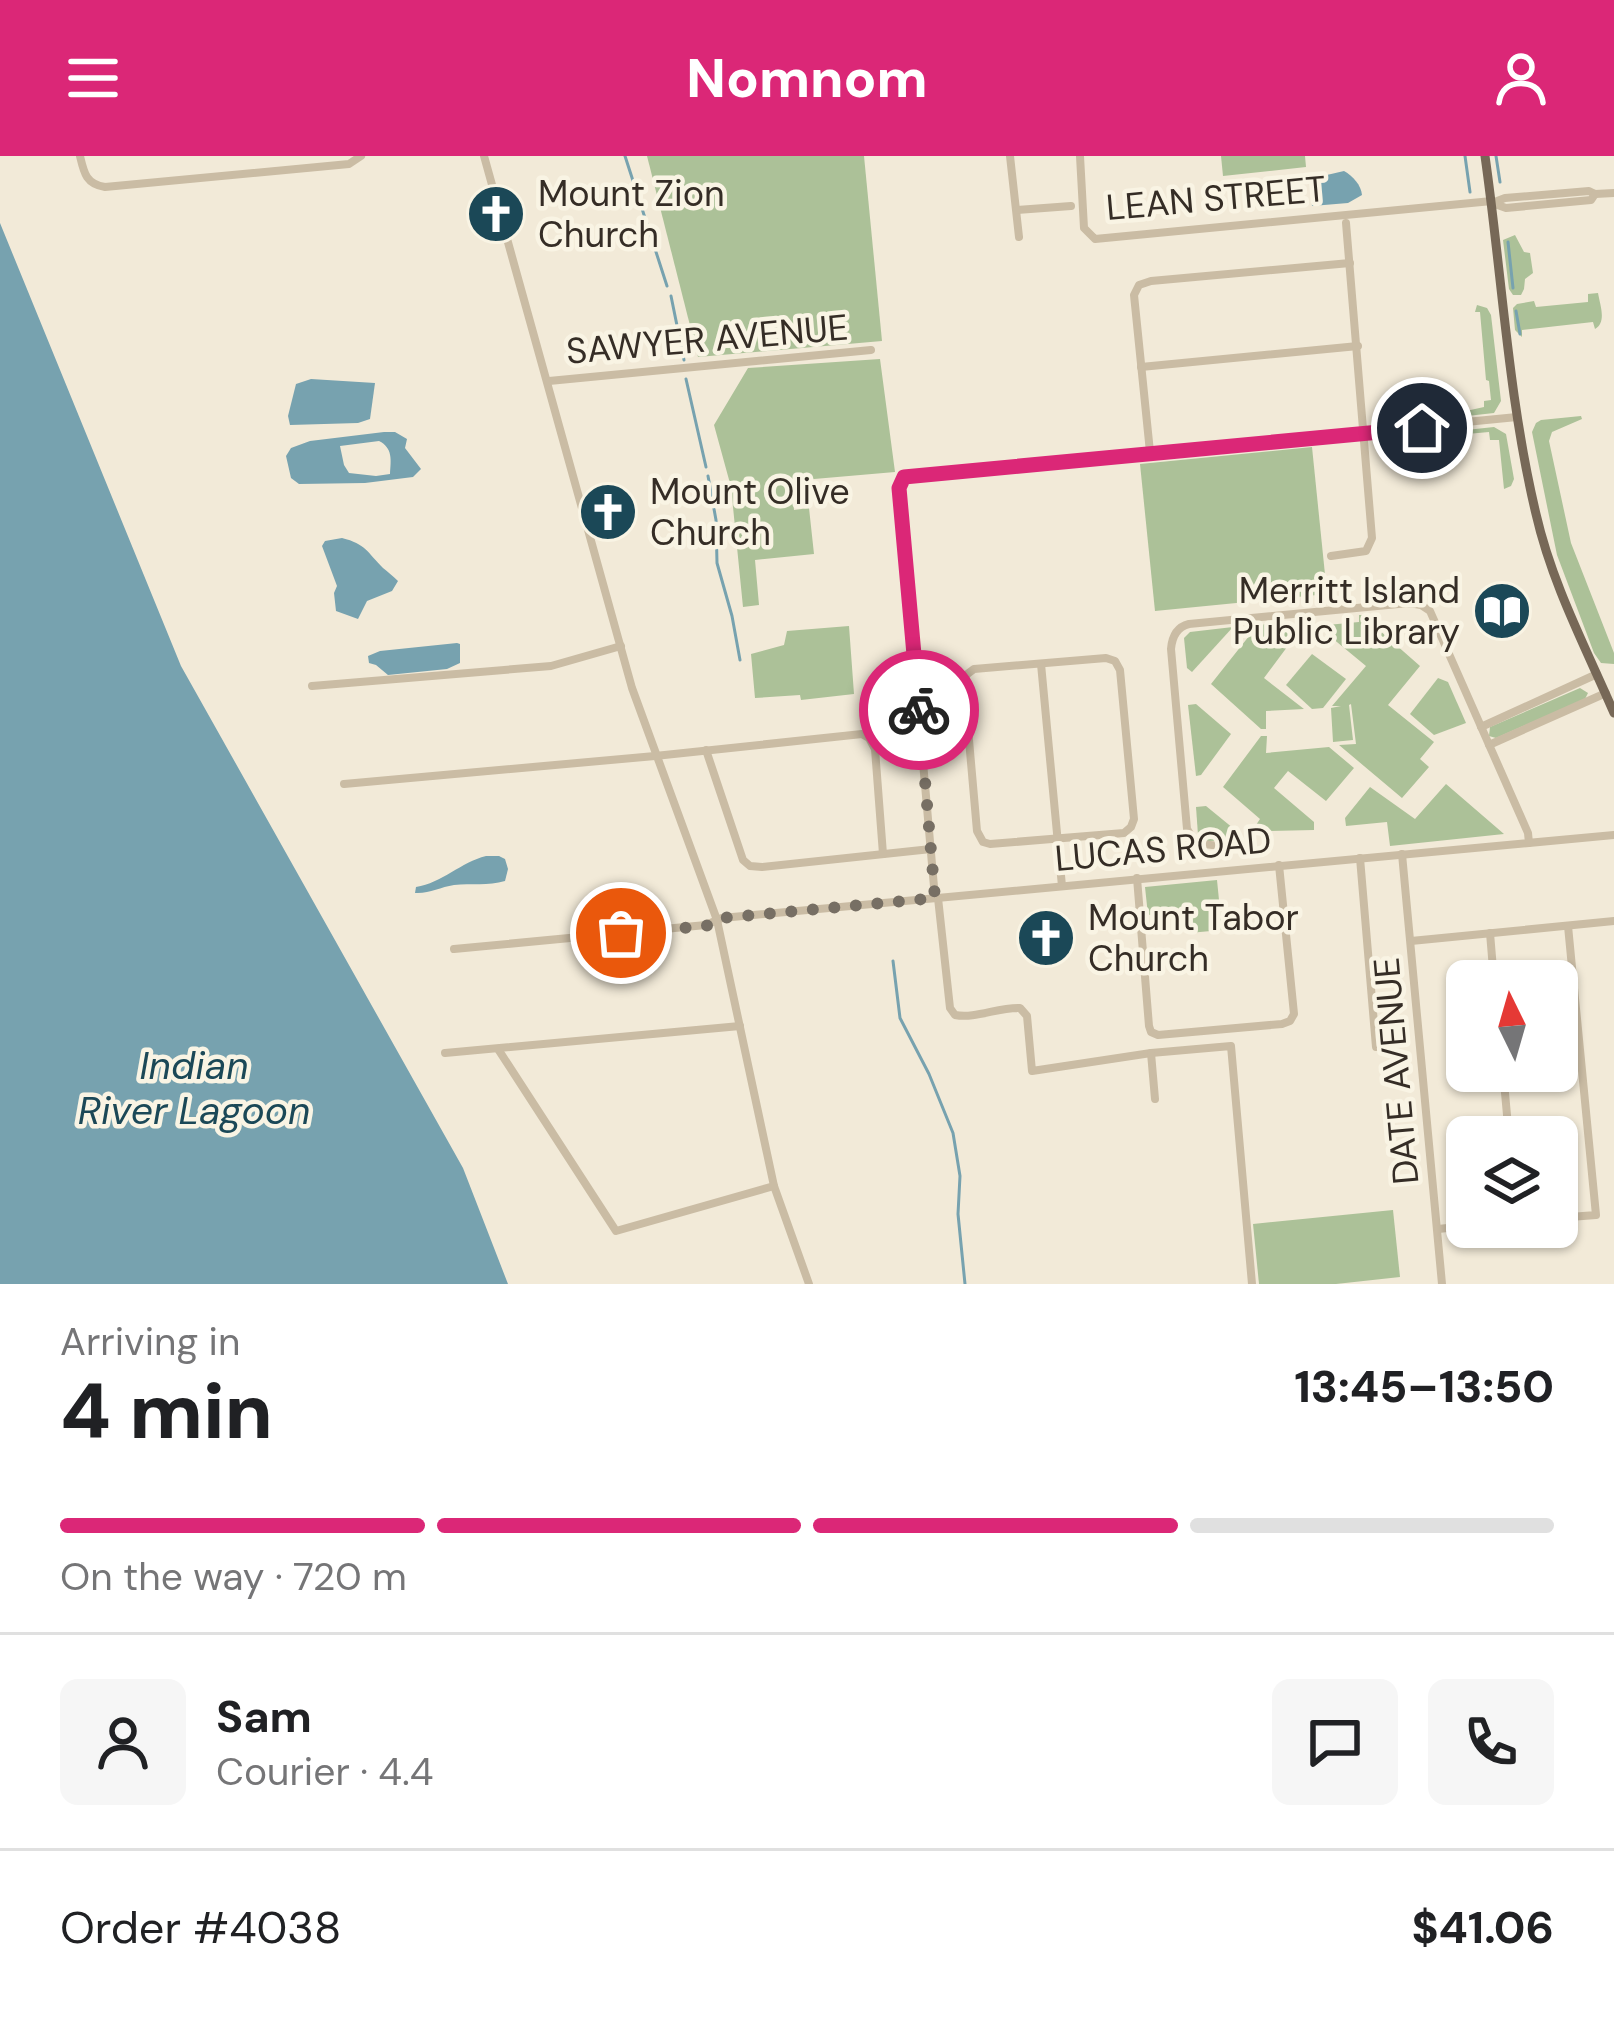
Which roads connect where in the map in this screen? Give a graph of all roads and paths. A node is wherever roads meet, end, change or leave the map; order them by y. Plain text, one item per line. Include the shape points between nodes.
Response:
1 (80, 156) edge
2 (361, 156) edge
3 (484, 156) edge
4 (1010, 156) edge
5 (1080, 156) edge
6 (1486, 156) edge
7 (1614, 193) edge
8 (1492, 202) junction
9 (1071, 206) dead end
10 (1017, 210) junction
11 (1346, 224) dead end
12 (1019, 237) dead end
13 (1350, 262) junction
14 (1358, 346) junction
15 (871, 350) dead end
16 (1142, 367) junction
17 (548, 381) junction
18 (1517, 417) junction
19 (1365, 434) junction
20 (1150, 452) junction
21 (1331, 556) dead end
22 (621, 646) junction
23 (1041, 664) junction
24 (1597, 674) junction
25 (312, 686) dead end
26 (1606, 694) junction
27 (1614, 713) edge
28 (1480, 727) junction
29 (1489, 745) junction
30 (706, 750) junction
31 (655, 756) junction
32 (344, 784) dead end
33 (1614, 836) edge
34 (1057, 838) junction
35 (1529, 843) junction
36 (1244, 844) dead end
37 (931, 850) junction
38 (883, 854) junction
39 (1402, 854) junction
40 (1360, 858) junction
41 (1279, 865) junction
42 (1137, 878) junction
43 (1062, 886) junction
44 (936, 898) junction
45 (717, 920) junction
46 (1614, 922) edge
47 (1568, 926) junction
48 (1490, 933) junction
49 (1411, 941) junction
50 (454, 949) dead end
51 (1492, 960) edge
52 (740, 1026) junction
53 (1376, 1047) dead end
54 (498, 1048) junction
55 (445, 1053) dead end
56 (1151, 1053) junction
57 (1155, 1099) dead end
58 (774, 1186) junction
59 (1578, 1216) edge
60 (1446, 1228) edge
61 (1438, 1229) junction
62 (808, 1284) edge
63 (1252, 1284) edge
64 (1442, 1284) edge

1 - 2 street via 85,177 105,187 349,164
3 - 17 street
4 - 10 street
5 - 8 street, LEAN STREET via 1084,228 1095,238
6 - 8 main road
7 - 8 street, LEAN STREET
8 - 18 main road
9 - 10 street
10 - 12 street
11 - 13 street
13 - 14 street
13 - 16 street via 1139,285
14 - 16 street
14 - 19 street
15 - 17 street, SAWYER AVENUE
16 - 20 street
17 - 22 street
18 - 19 street
18 - 24 main road via 1540,531
19 - 20 street
19 - 21 street via 1371,543 1361,553
20 - 37 street via 902,479
22 - 25 street via 551,666
22 - 31 street
23 - 34 street
23 - 34 street via 1106,658 1120,670 1134,819 1124,832
23 - 34 street via 966,675 976,816 979,838 990,844
24 - 26 main road
24 - 28 street
26 - 27 main road
26 - 29 street
28 - 29 street
28 - 36 street via 1430,611 1417,604 1183,626 1171,649 1186,829 1202,844
29 - 35 street
30 - 31 street
30 - 38 street via 750,866
30 - 38 street via 869,738
31 - 32 street
31 - 45 street
33 - 35 street, LUCAS ROAD
34 - 43 street
35 - 39 street, LUCAS ROAD
37 - 38 street
37 - 44 street
39 - 40 street, LUCAS ROAD
39 - 49 street, DATE AVENUE
40 - 41 street, LUCAS ROAD
40 - 53 street
41 - 42 street, LUCAS ROAD
41 - 42 street via 1294,1014 1282,1024 1151,1032
42 - 43 street, LUCAS ROAD
43 - 44 street, LUCAS ROAD
44 - 45 street, LUCAS ROAD
44 - 56 street via 950,1008 963,1017 1021,1008 1032,1071
45 - 50 street, LUCAS ROAD
45 - 52 street
46 - 47 street
47 - 48 street
47 - 59 street via 1596,1215
48 - 49 street
48 - 51 street
49 - 61 street, DATE AVENUE
52 - 54 street
52 - 58 street
54 - 55 street
54 - 58 street via 616,1231
56 - 57 street
56 - 63 street via 1231,1046
58 - 62 street
60 - 61 street
61 - 64 street, DATE AVENUE

